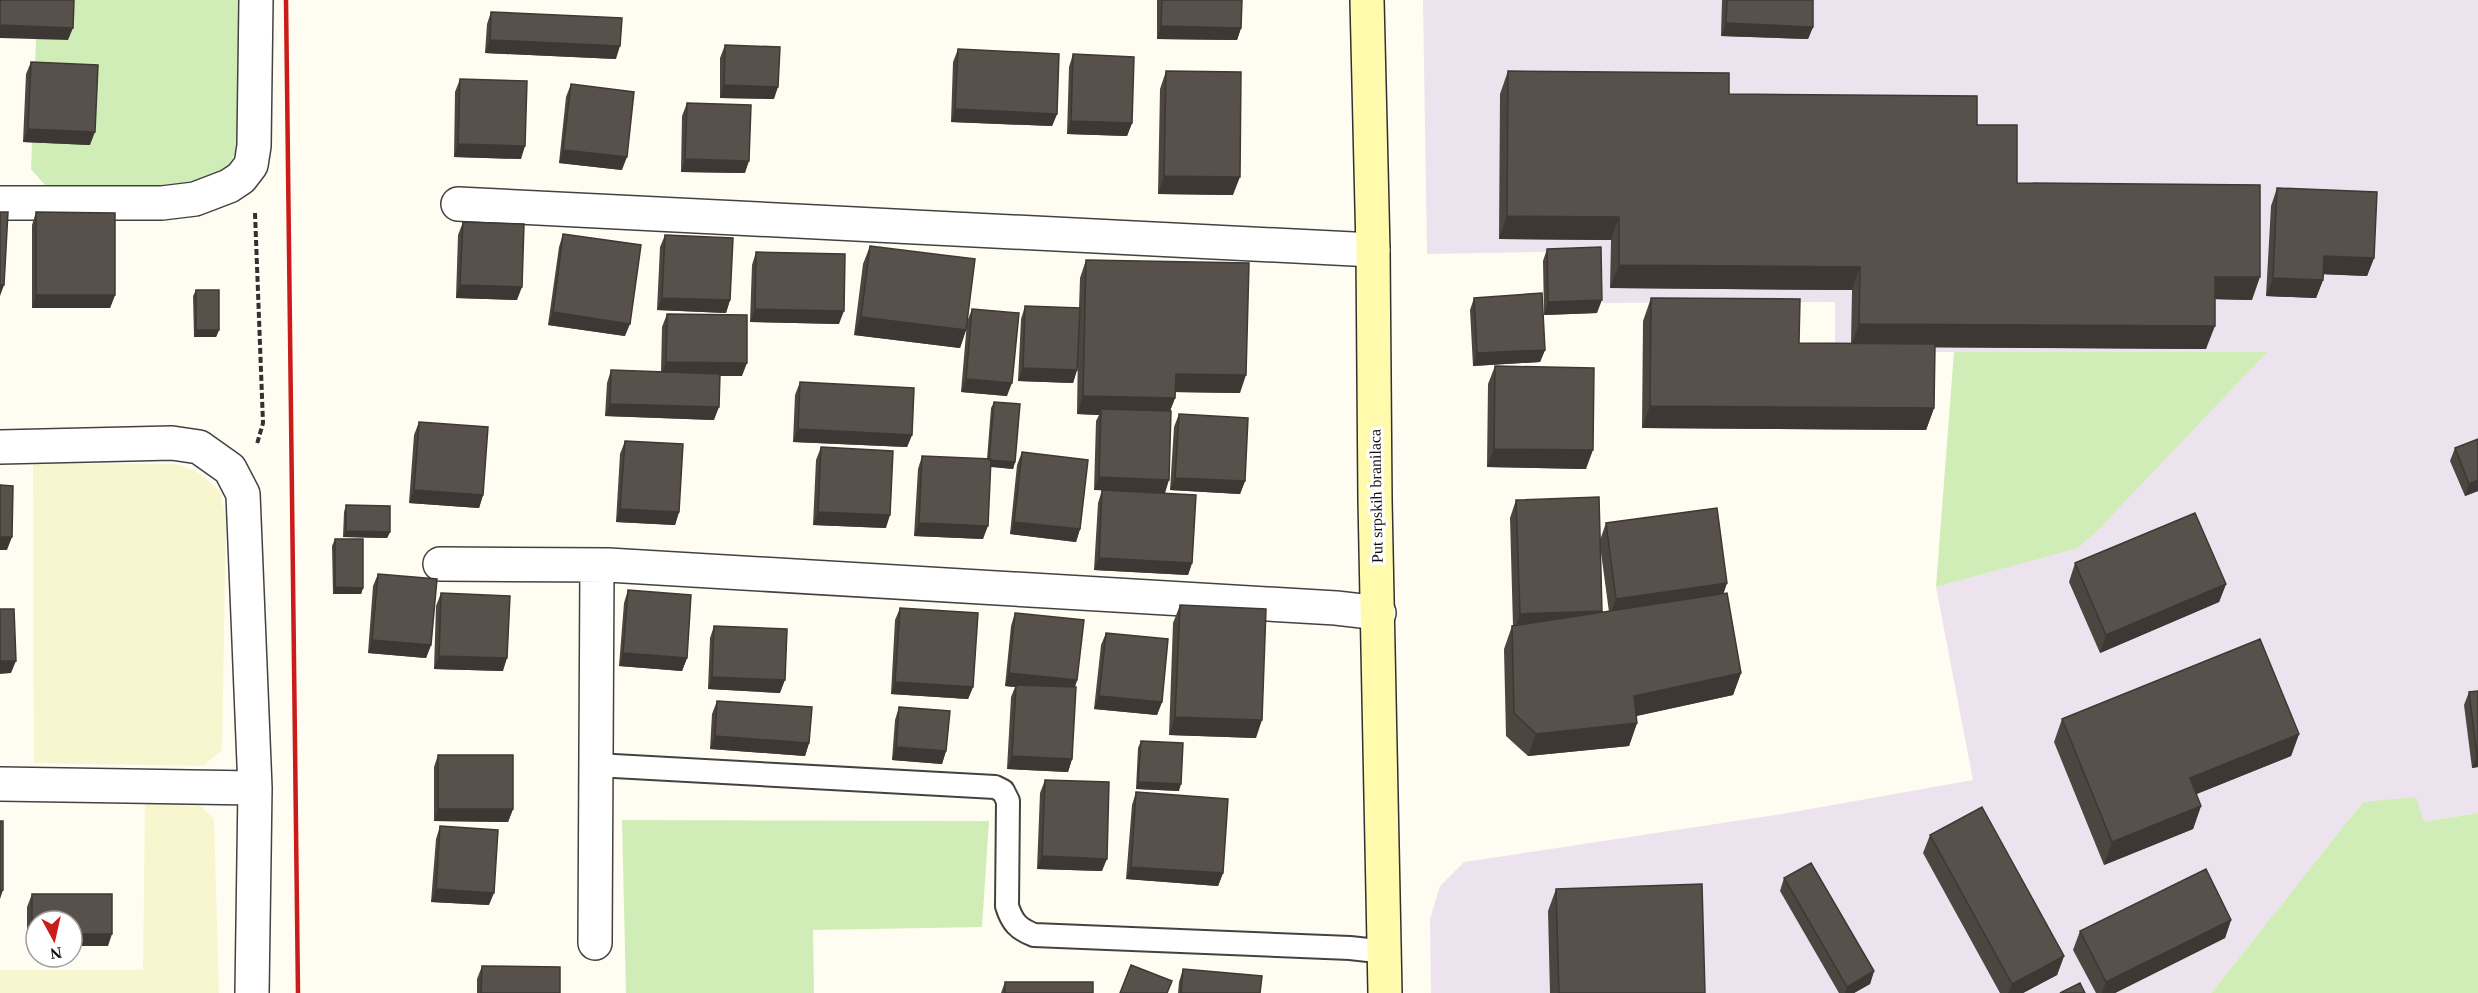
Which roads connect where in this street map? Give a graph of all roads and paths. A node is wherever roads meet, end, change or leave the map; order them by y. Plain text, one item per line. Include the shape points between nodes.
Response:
1 (256, 0) edge
2 (1367, 0) edge
3 (251, 165) junction
4 (0, 203) edge
5 (458, 204) dead end
6 (1374, 250) junction
7 (0, 447) edge
8 (243, 494) junction
9 (440, 564) dead end
10 (597, 566) junction
11 (1379, 613) junction
12 (596, 765) junction
13 (0, 784) edge
14 (255, 788) junction
15 (595, 943) dead end
16 (1386, 952) junction
17 (252, 993) edge
18 (1385, 993) edge

1 - 3 street
2 - 6 main road, Put srpskih branilaca
3 - 4 street via 229,186 195,199 162,203
3 - 8 path via 263,423
5 - 6 street
6 - 11 main road, Put srpskih branilaca
7 - 8 street via 172,443 199,447 230,469
8 - 14 street
9 - 10 street
10 - 11 street
10 - 12 street
11 - 16 main road, Put srpskih branilaca
12 - 15 street
12 - 16 lane via 995,787 1003,791 1008,801 1007,906 1022,931 1034,935
13 - 14 street
14 - 17 street
16 - 18 main road, Put srpskih branilaca

